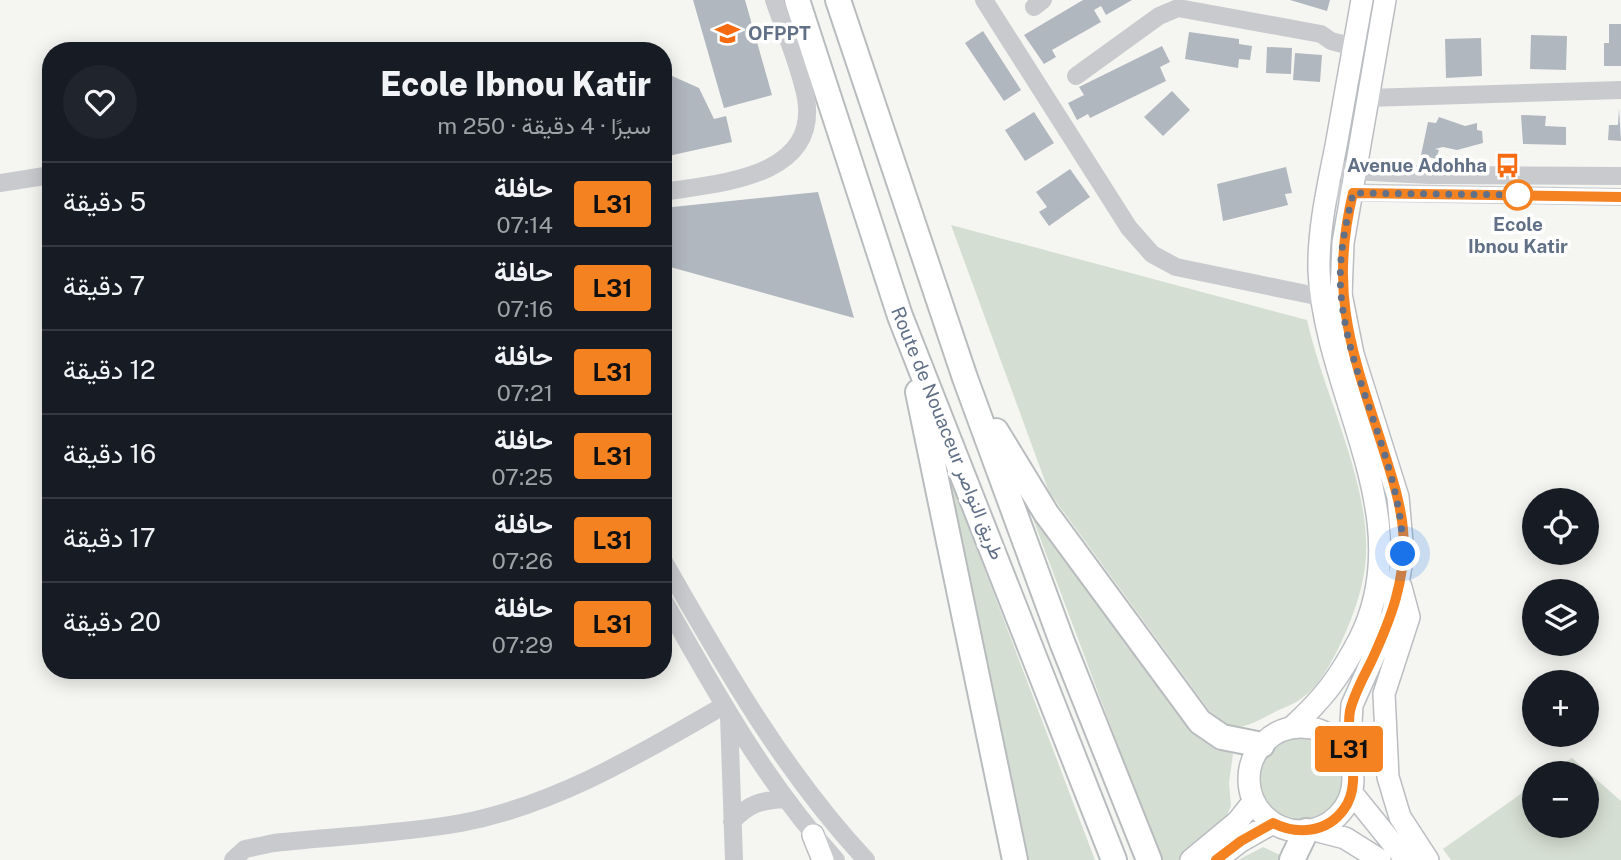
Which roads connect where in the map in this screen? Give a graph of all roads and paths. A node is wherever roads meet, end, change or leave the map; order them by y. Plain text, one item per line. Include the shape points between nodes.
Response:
1 (774, 0) edge
2 (797, 0) edge
3 (838, 0) edge
4 (984, 0) edge
5 (1362, 0) edge
6 (1385, 0) edge
7 (1177, 4) edge
8 (1355, 40) junction
9 (1076, 76) dead end
10 (1621, 90) edge
11 (1368, 99) junction
12 (1331, 170) junction
13 (1357, 171) junction
14 (42, 176) edge
15 (1621, 176) edge
16 (0, 183) edge
17 (672, 190) edge
18 (1328, 192) junction
19 (1353, 193) junction
20 (1621, 197) edge
21 (1321, 297) junction
22 (900, 316) junction
23 (965, 378) junction
24 (672, 576) edge
25 (1400, 586) junction
26 (672, 615) edge
27 (726, 711) junction
28 (1292, 727) junction
29 (1262, 744) junction
30 (1349, 758) junction
31 (1352, 793) junction
32 (785, 799) junction
33 (1253, 802) junction
34 (732, 822) junction
35 (1273, 823) junction
36 (1310, 830) junction
37 (813, 835) junction
38 (1201, 859) edge
39 (233, 860) edge
40 (734, 860) edge
41 (823, 860) edge
42 (836, 860) edge
43 (866, 860) edge
44 (1015, 860) edge
45 (1114, 860) edge
46 (1149, 860) edge
47 (1292, 860) edge
48 (1380, 860) edge
49 (1406, 860) edge
50 (1428, 860) edge

1 - 17 street via 806,98 807,128 799,144 773,167 752,175
2 - 22 highway, Route de Nouaceur طريق النواصر
3 - 23 highway, Route de Nouaceur طريق النواصر
4 - 21 street via 1129,228 1153,254 1177,267
5 - 8 main road
6 - 11 main road
7 - 8 street via 1321,34 1335,30
7 - 9 street
8 - 12 main road
10 - 11 street
11 - 13 main road
12 - 13 street
12 - 18 main road
13 - 15 street
13 - 19 main road
14 - 16 street
18 - 19 street
18 - 21 main road via 1321,241
19 - 20 street
19 - 25 main road via 1342,243 1341,294 1353,354 1398,497 1403,529
21 - 28 main road via 1333,361 1378,508 1381,568 1367,623 1338,680
22 - 44 highway
22 - 45 highway, Route de Nouaceur طريق النواصر
23 - 29 highway via 1046,513 1200,722 1222,737
23 - 46 highway, Route de Nouaceur طريق النواصر via 1062,642
24 - 43 street via 729,675 797,778
25 - 30 main road via 1394,613 1352,705
25 - 50 main road via 1409,617 1384,694 1388,778 1400,817
26 - 27 street
27 - 32 street
27 - 34 street
27 - 39 street via 609,772 506,811 460,823 275,843 244,849
28 - 29 main road
28 - 30 main road via 1312,727 1330,735
29 - 33 main road via 1249,774
30 - 31 main road
31 - 36 main road via 1339,815
31 - 49 main road
32 - 34 street via 760,801
32 - 37 street
33 - 35 main road
33 - 38 main road
34 - 40 street
35 - 36 main road
35 - 38 main road
36 - 47 highway
36 - 48 main road via 1345,838
37 - 41 main road
37 - 42 street

